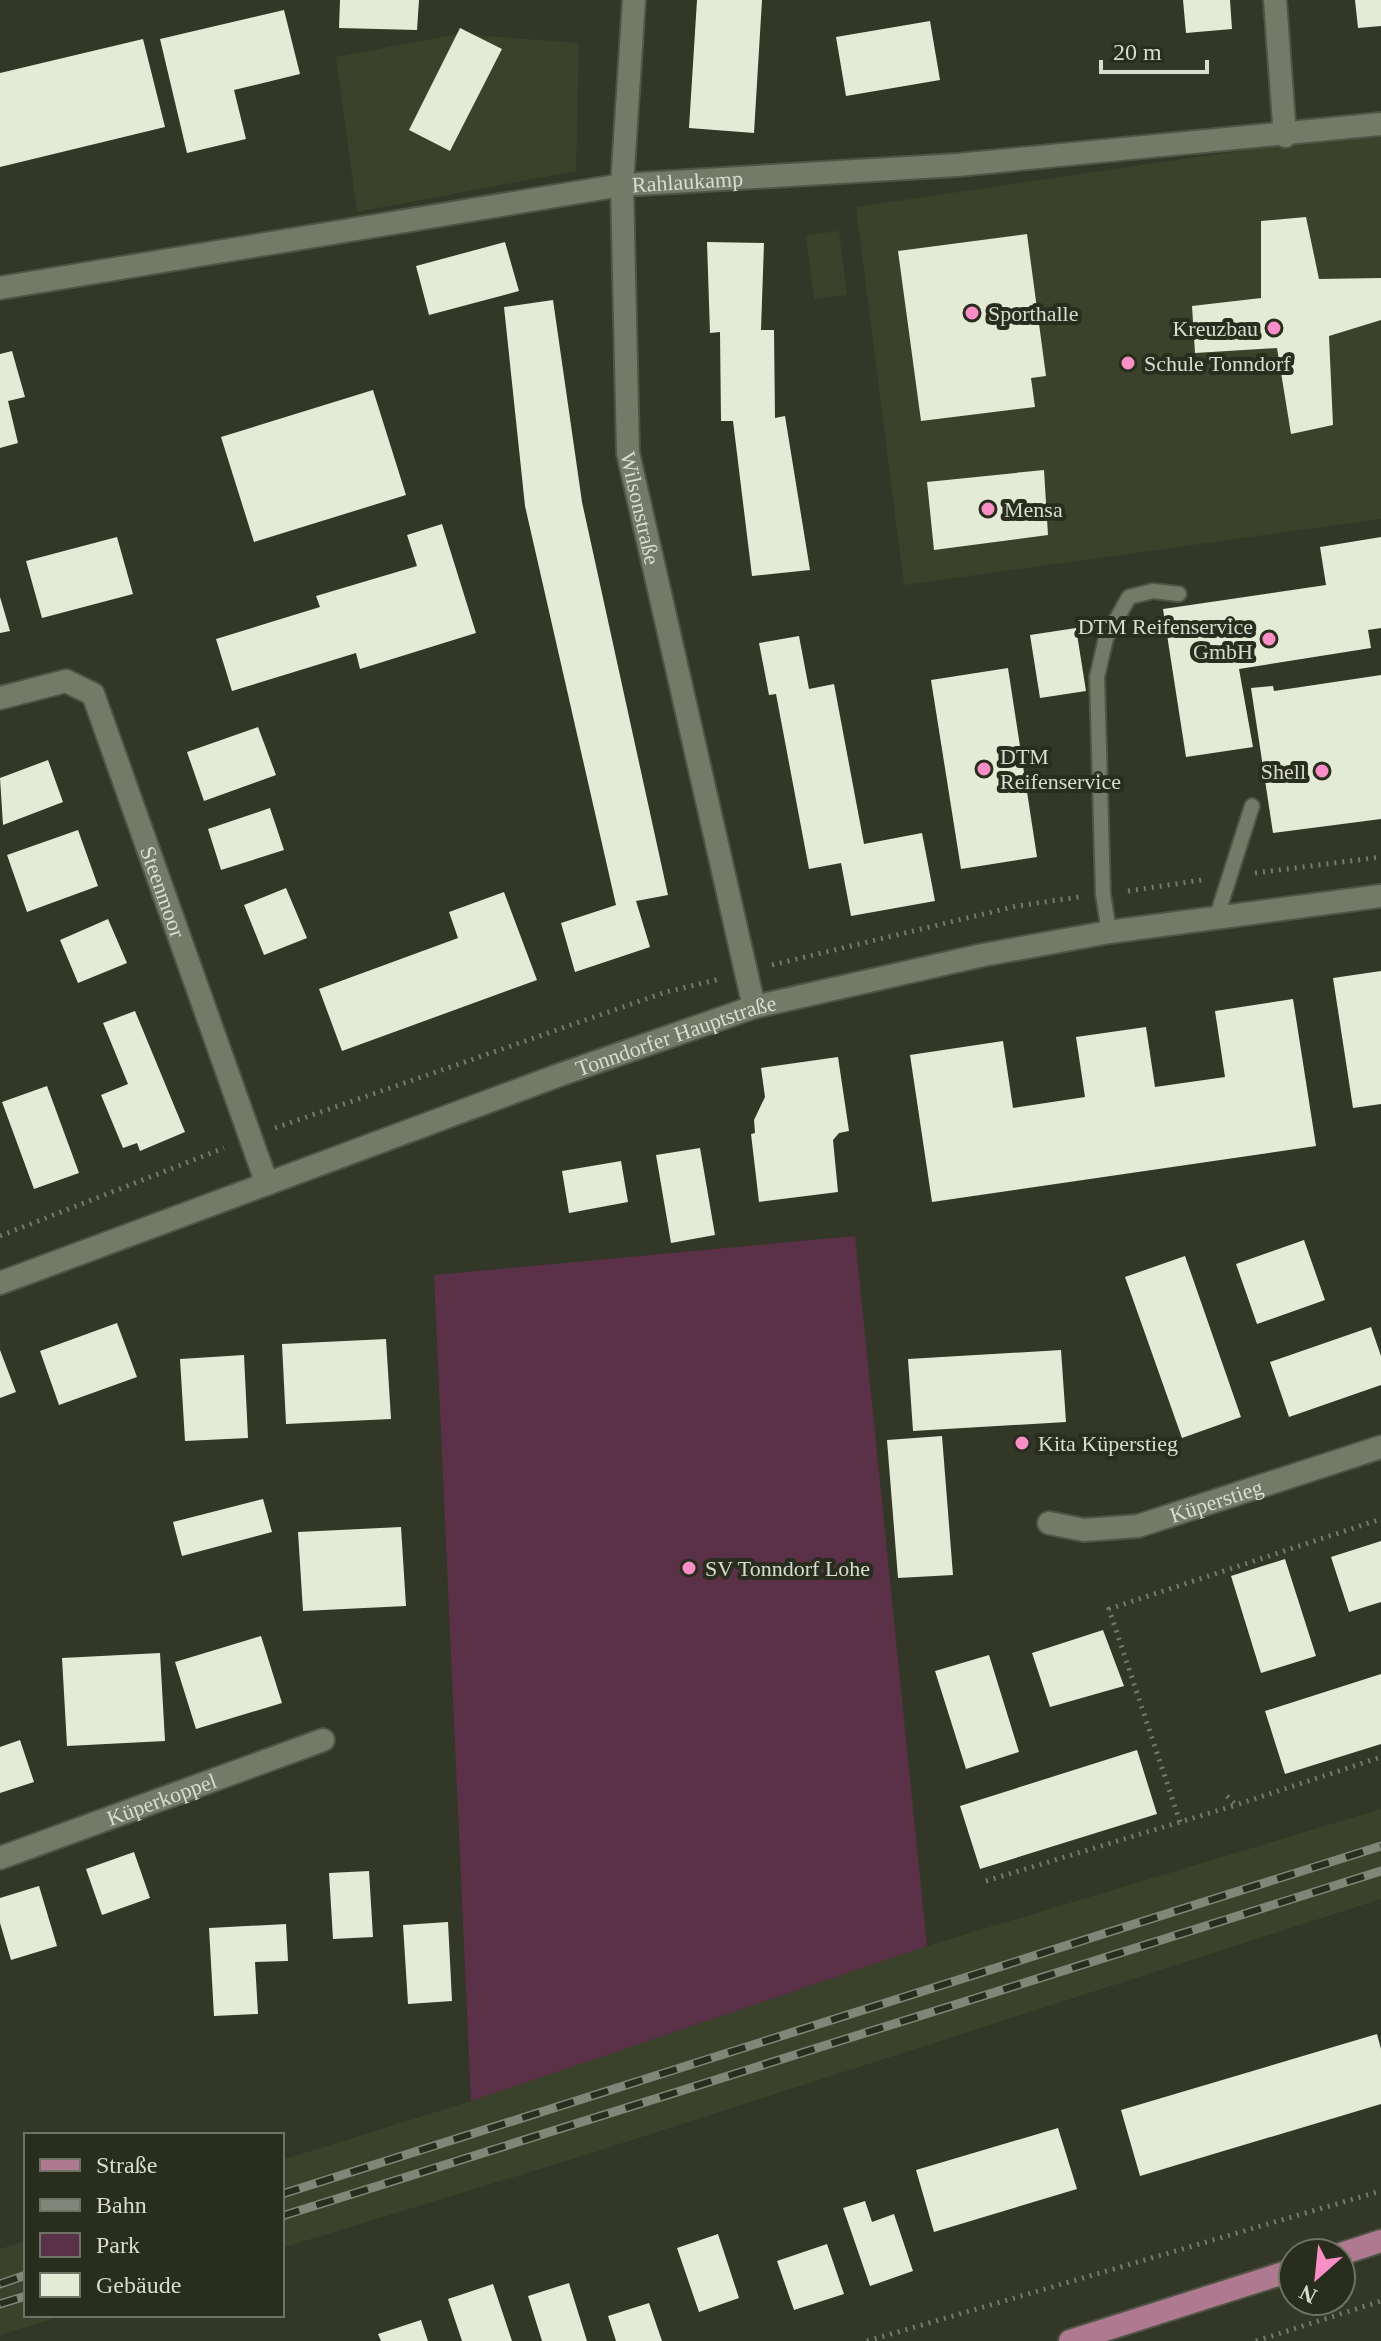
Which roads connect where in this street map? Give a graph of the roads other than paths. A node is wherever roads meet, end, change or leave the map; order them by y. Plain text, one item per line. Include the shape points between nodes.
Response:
1 (634, 0) edge
2 (1275, 0) edge
3 (1381, 124) edge
4 (1285, 136) junction
5 (622, 185) junction
6 (0, 288) edge
7 (1179, 594) dead end
8 (0, 698) edge
9 (1252, 806) dead end
10 (1381, 896) edge
11 (1217, 916) junction
12 (1109, 932) junction
13 (754, 1007) junction
14 (267, 1184) junction
15 (0, 1283) edge
16 (1381, 1447) edge
17 (1049, 1523) dead end
18 (323, 1740) dead end
19 (0, 1858) edge
20 (1381, 2241) edge
21 (1357, 2249) edge
22 (1277, 2275) edge
23 (1070, 2341) edge

1 - 5 street, Wilsonstraße
2 - 4 street
3 - 4 street, Rahlaukamp
4 - 5 street, Rahlaukamp via 957,165
5 - 6 street, Rahlaukamp
5 - 13 street, Wilsonstraße via 628,453
7 - 12 lane via 1153,591 1129,597 1106,638 1097,677 1103,894
8 - 14 street, Steenmoor via 66,681 93,694
9 - 11 lane
10 - 11 street, Tonndorfer Hauptstraße
11 - 12 street, Tonndorfer Hauptstraße
12 - 13 street, Tonndorfer Hauptstraße
13 - 14 street, Tonndorfer Hauptstraße
14 - 15 street, Tonndorfer Hauptstraße
16 - 17 street, Küperstieg via 1138,1526 1084,1530
18 - 19 street, Küperkoppel
20 - 21 main road
22 - 23 main road

